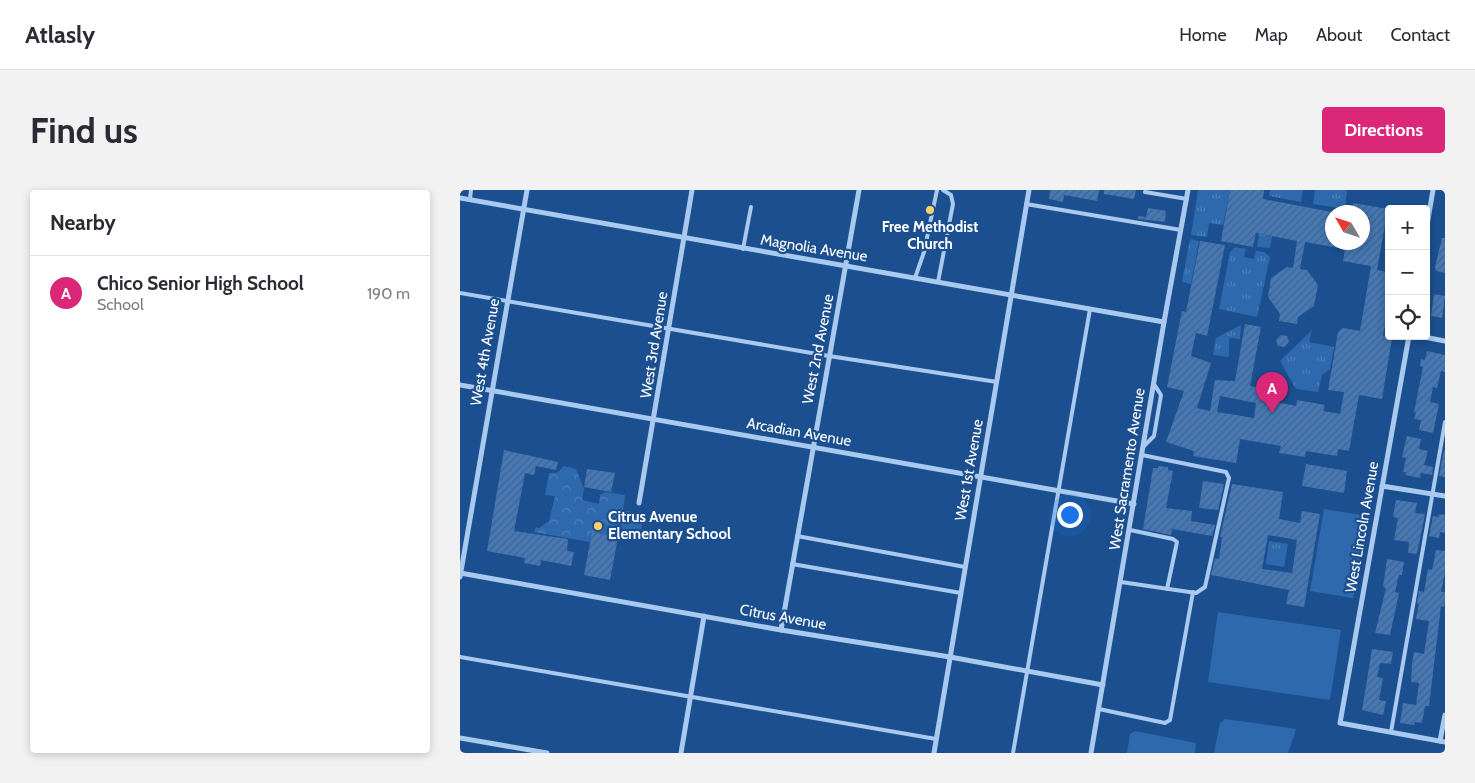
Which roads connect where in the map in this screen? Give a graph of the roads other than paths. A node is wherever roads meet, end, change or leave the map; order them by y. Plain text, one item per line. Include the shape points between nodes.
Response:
1 (471, 190) edge
2 (527, 190) edge
3 (692, 190) edge
4 (859, 190) edge
5 (937, 190) edge
6 (943, 190) edge
7 (1029, 190) edge
8 (1188, 190) edge
9 (1434, 190) edge
10 (1145, 192) dead end
11 (460, 198) edge
12 (470, 199) junction
13 (1187, 199) junction
14 (1026, 204) junction
15 (751, 207) dead end
16 (524, 208) junction
17 (1430, 211) edge
18 (1181, 230) junction
19 (684, 239) junction
20 (743, 249) junction
21 (846, 266) junction
22 (914, 278) junction
23 (938, 282) junction
24 (460, 293) edge
25 (1011, 295) junction
26 (506, 301) junction
27 (1090, 309) junction
28 (1164, 322) junction
29 (669, 329) junction
30 (1430, 338) edge
31 (1407, 340) edge
32 (1445, 341) edge
33 (829, 356) junction
34 (997, 382) junction
35 (1154, 384) junction
36 (460, 385) edge
37 (491, 391) junction
38 (654, 419) junction
39 (1445, 422) edge
40 (812, 446) junction
41 (1143, 447) junction
42 (1142, 456) junction
43 (981, 476) junction
44 (1382, 486) junction
45 (1060, 491) junction
46 (1432, 494) junction
47 (1445, 496) edge
48 (639, 503) dead end
49 (1134, 504) junction
50 (1130, 530) junction
51 (797, 536) junction
52 (792, 564) junction
53 (965, 567) junction
54 (460, 573) edge
55 (460, 577) edge
56 (1121, 582) junction
57 (1167, 589) junction
58 (1195, 592) junction
59 (961, 593) junction
60 (704, 616) junction
61 (781, 630) junction
62 (460, 657) edge
63 (950, 657) junction
64 (1028, 671) junction
65 (1103, 686) junction
66 (690, 697) junction
67 (1099, 709) junction
68 (1445, 715) edge
69 (1391, 732) junction
70 (460, 738) edge
71 (936, 739) junction
72 (1443, 741) edge
73 (547, 753) edge
74 (681, 753) edge
75 (934, 753) edge
76 (1013, 753) edge
77 (1091, 753) edge

1 - 12 lane
2 - 16 street, West 4th Avenue
3 - 19 street, West 3rd Avenue
4 - 21 street, West 2nd Avenue
5 - 22 lane via 924,252
6 - 23 lane via 951,195 953,204
7 - 14 street, West 1st Avenue
8 - 13 street, West Sacramento Avenue
9 - 17 street
10 - 13 lane
11 - 12 street, Magnolia Avenue
12 - 16 street, Magnolia Avenue
13 - 18 street, West Sacramento Avenue
14 - 18 lane
14 - 25 street, West 1st Avenue
15 - 20 lane
16 - 19 street, Magnolia Avenue
16 - 26 street, West 4th Avenue
18 - 28 street, West Sacramento Avenue
19 - 20 street, Magnolia Avenue
19 - 29 street, West 3rd Avenue
20 - 21 street, Magnolia Avenue
21 - 22 street, Magnolia Avenue
21 - 33 street, West 2nd Avenue
22 - 23 street, Magnolia Avenue
23 - 25 street, Magnolia Avenue
24 - 26 lane
25 - 27 street, Magnolia Avenue
25 - 34 street, West 1st Avenue
26 - 29 lane
26 - 37 street, West 4th Avenue
27 - 28 street, Magnolia Avenue
27 - 45 lane
28 - 35 street, West Sacramento Avenue
29 - 33 lane
29 - 38 street, West 3rd Avenue
30 - 32 street
31 - 44 street, West Lincoln Avenue
33 - 34 lane
33 - 40 street, West 2nd Avenue
34 - 43 street, West 1st Avenue
35 - 41 street, West Sacramento Avenue
35 - 41 lane via 1161,395 1154,436
36 - 37 street, Arcadian Avenue
37 - 38 street, Arcadian Avenue
37 - 54 street, West 4th Avenue
38 - 40 street, Arcadian Avenue
38 - 48 street, West 3rd Avenue
39 - 46 lane
40 - 43 street, Arcadian Avenue
40 - 51 street, West 2nd Avenue
41 - 42 street, West Sacramento Avenue
42 - 49 street, West Sacramento Avenue
42 - 58 lane via 1226,472 1229,478 1206,587
43 - 45 street, Arcadian Avenue
43 - 53 street, West 1st Avenue
44 - 46 street
44 - 69 street, West Lincoln Avenue via 1340,723
45 - 49 street, Arcadian Avenue
45 - 64 lane
46 - 47 street
46 - 69 lane
49 - 50 street, West Sacramento Avenue
50 - 56 street, West Sacramento Avenue
50 - 57 lane via 1177,542
51 - 52 street, West 2nd Avenue
51 - 53 lane
52 - 59 lane
52 - 61 street, West 2nd Avenue
53 - 59 street, West 1st Avenue
54 - 55 street, West 4th Avenue
54 - 60 street, Citrus Avenue
56 - 57 lane
56 - 65 street, West Sacramento Avenue
57 - 58 lane
58 - 67 lane via 1170,720 1165,723
59 - 63 street, West 1st Avenue
60 - 61 street, Citrus Avenue
60 - 66 street
61 - 63 street, Citrus Avenue
62 - 66 lane
63 - 64 street, Citrus Avenue
63 - 71 street, West 1st Avenue
64 - 65 street, Citrus Avenue
64 - 76 lane
65 - 67 street, West Sacramento Avenue
66 - 71 lane
66 - 74 street
67 - 77 street, West Sacramento Avenue
68 - 72 street
69 - 72 street
70 - 73 street
71 - 75 street, West 1st Avenue

